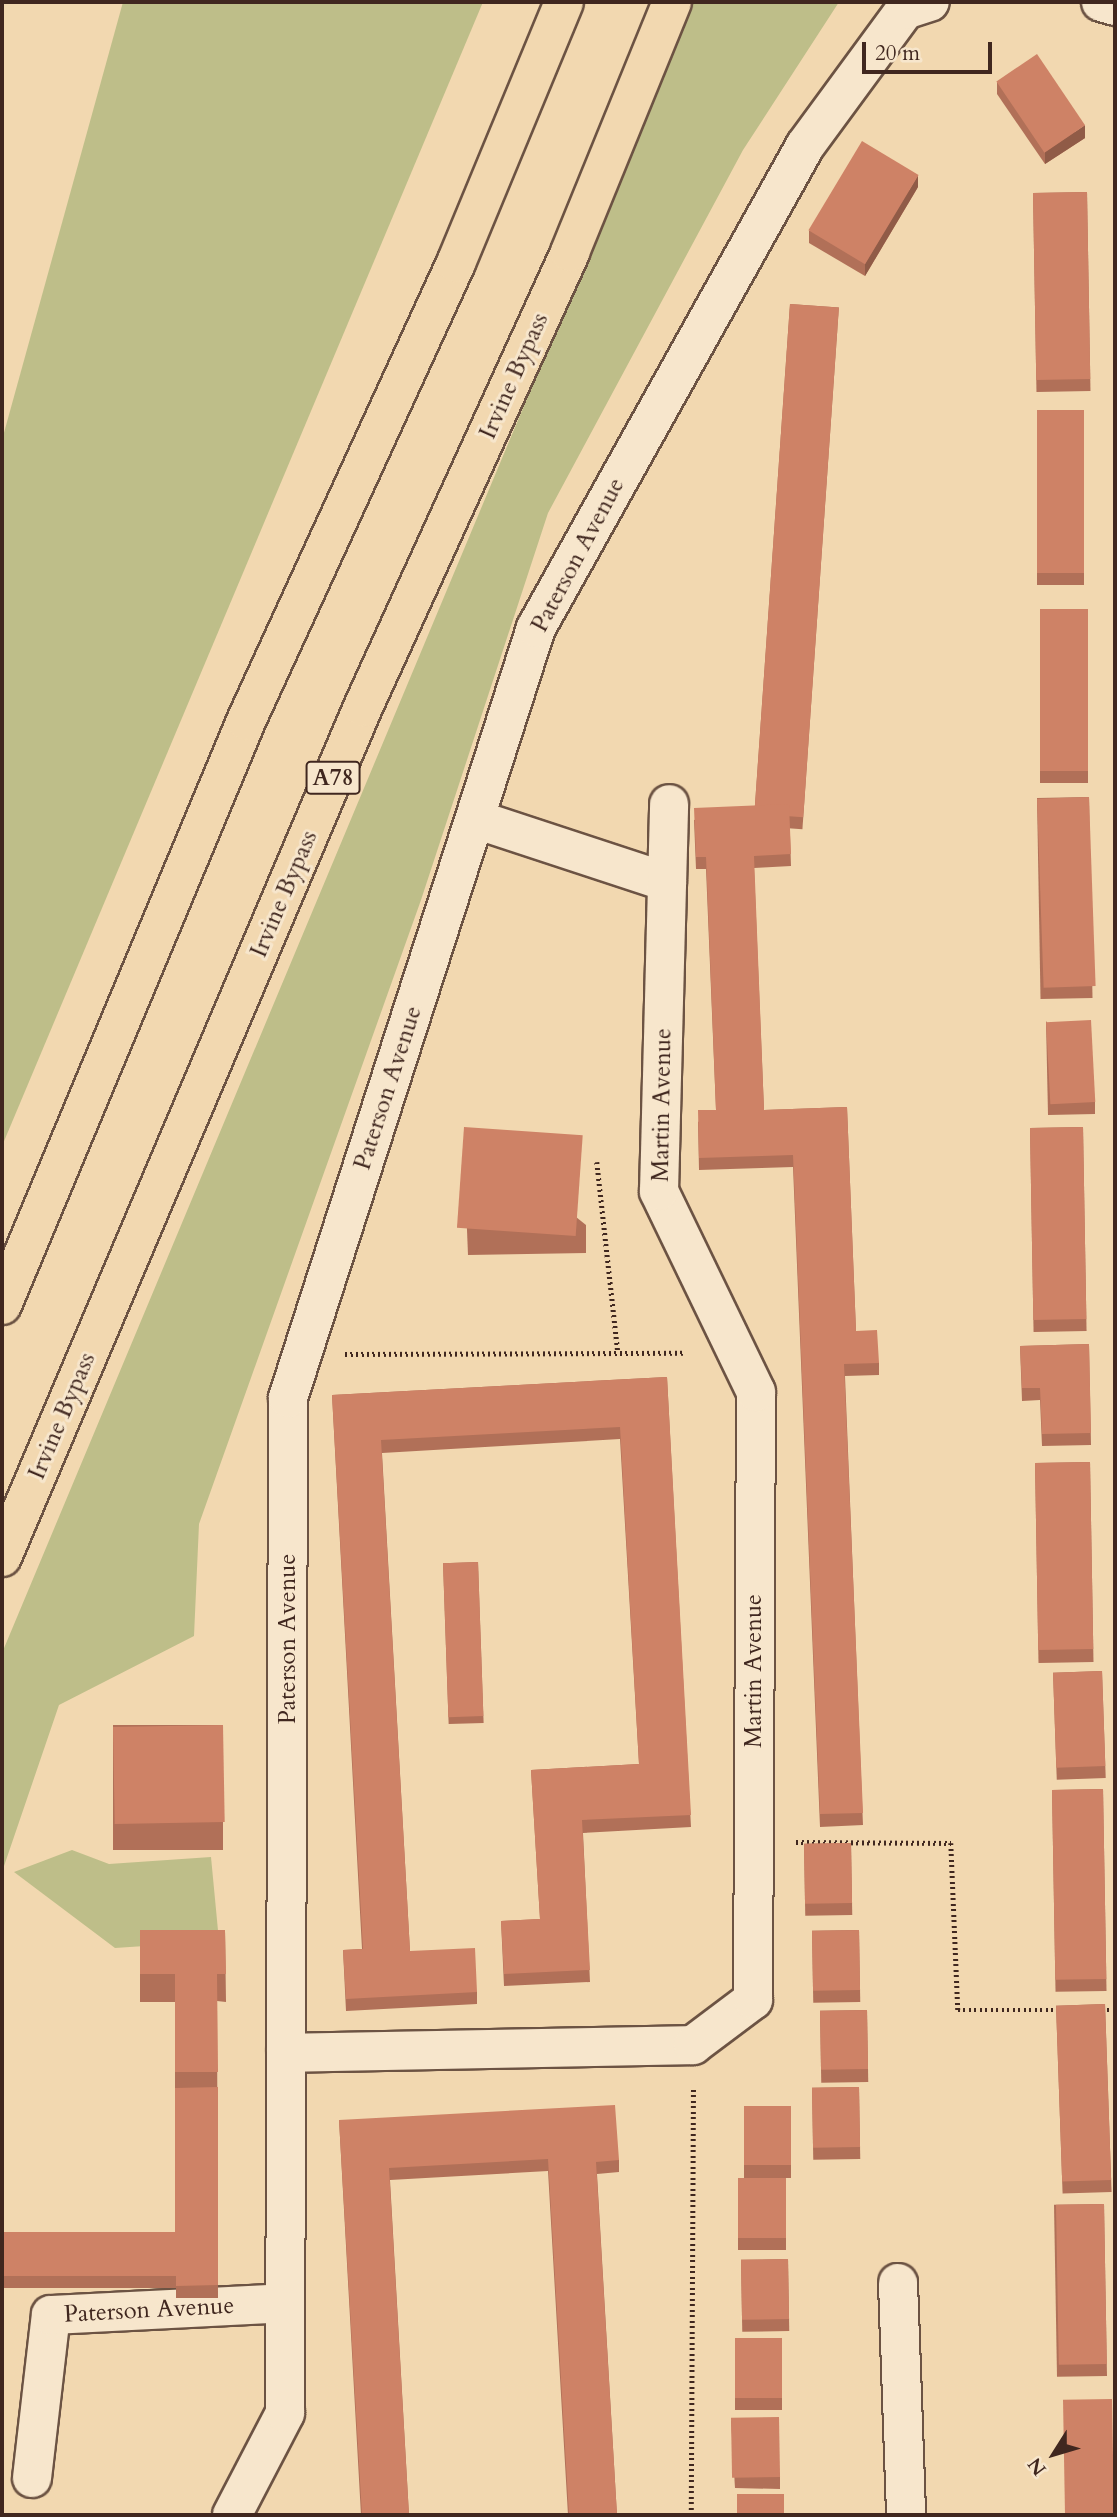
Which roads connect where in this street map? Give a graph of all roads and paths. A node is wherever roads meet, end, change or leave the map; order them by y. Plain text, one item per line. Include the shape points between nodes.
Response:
1 (564, 2) edge
2 (672, 2) edge
3 (930, 2) edge
4 (1101, 2) edge
5 (1115, 6) edge
6 (668, 804) dead end
7 (475, 819) junction
8 (667, 882) junction
9 (597, 1162) dead end
10 (2, 1305) edge
11 (618, 1353) junction
12 (684, 1353) dead end
13 (302, 1354) junction
14 (2, 1557) edge
15 (753, 1842) junction
16 (1076, 2010) edge
17 (1089, 2010) edge
18 (1115, 2010) edge
19 (693, 2045) junction
20 (286, 2053) junction
21 (898, 2283) dead end
22 (285, 2303) junction
23 (32, 2478) dead end
24 (232, 2515) edge
25 (691, 2515) edge
26 (906, 2515) edge

1 - 10 highway via 456,263 246,721
2 - 14 highway, Irvine Bypass / A78 via 570,252 363,708
3 - 7 street, Paterson Avenue via 905,10 804,146 537,628
4 - 5 street
6 - 8 street, Martin Avenue
7 - 8 street
7 - 13 street, Paterson Avenue
8 - 15 street, Martin Avenue via 659,1191 756,1392
9 - 11 path
11 - 12 path
11 - 13 path
13 - 20 street, Paterson Avenue via 288,1398
15 - 16 path via 951,1843 958,2010
15 - 19 street, Martin Avenue via 753,2000
17 - 18 path
19 - 20 street
19 - 25 path
20 - 22 street, Paterson Avenue
21 - 26 street
22 - 23 street, Paterson Avenue via 51,2315
22 - 24 street, Paterson Avenue via 285,2413

